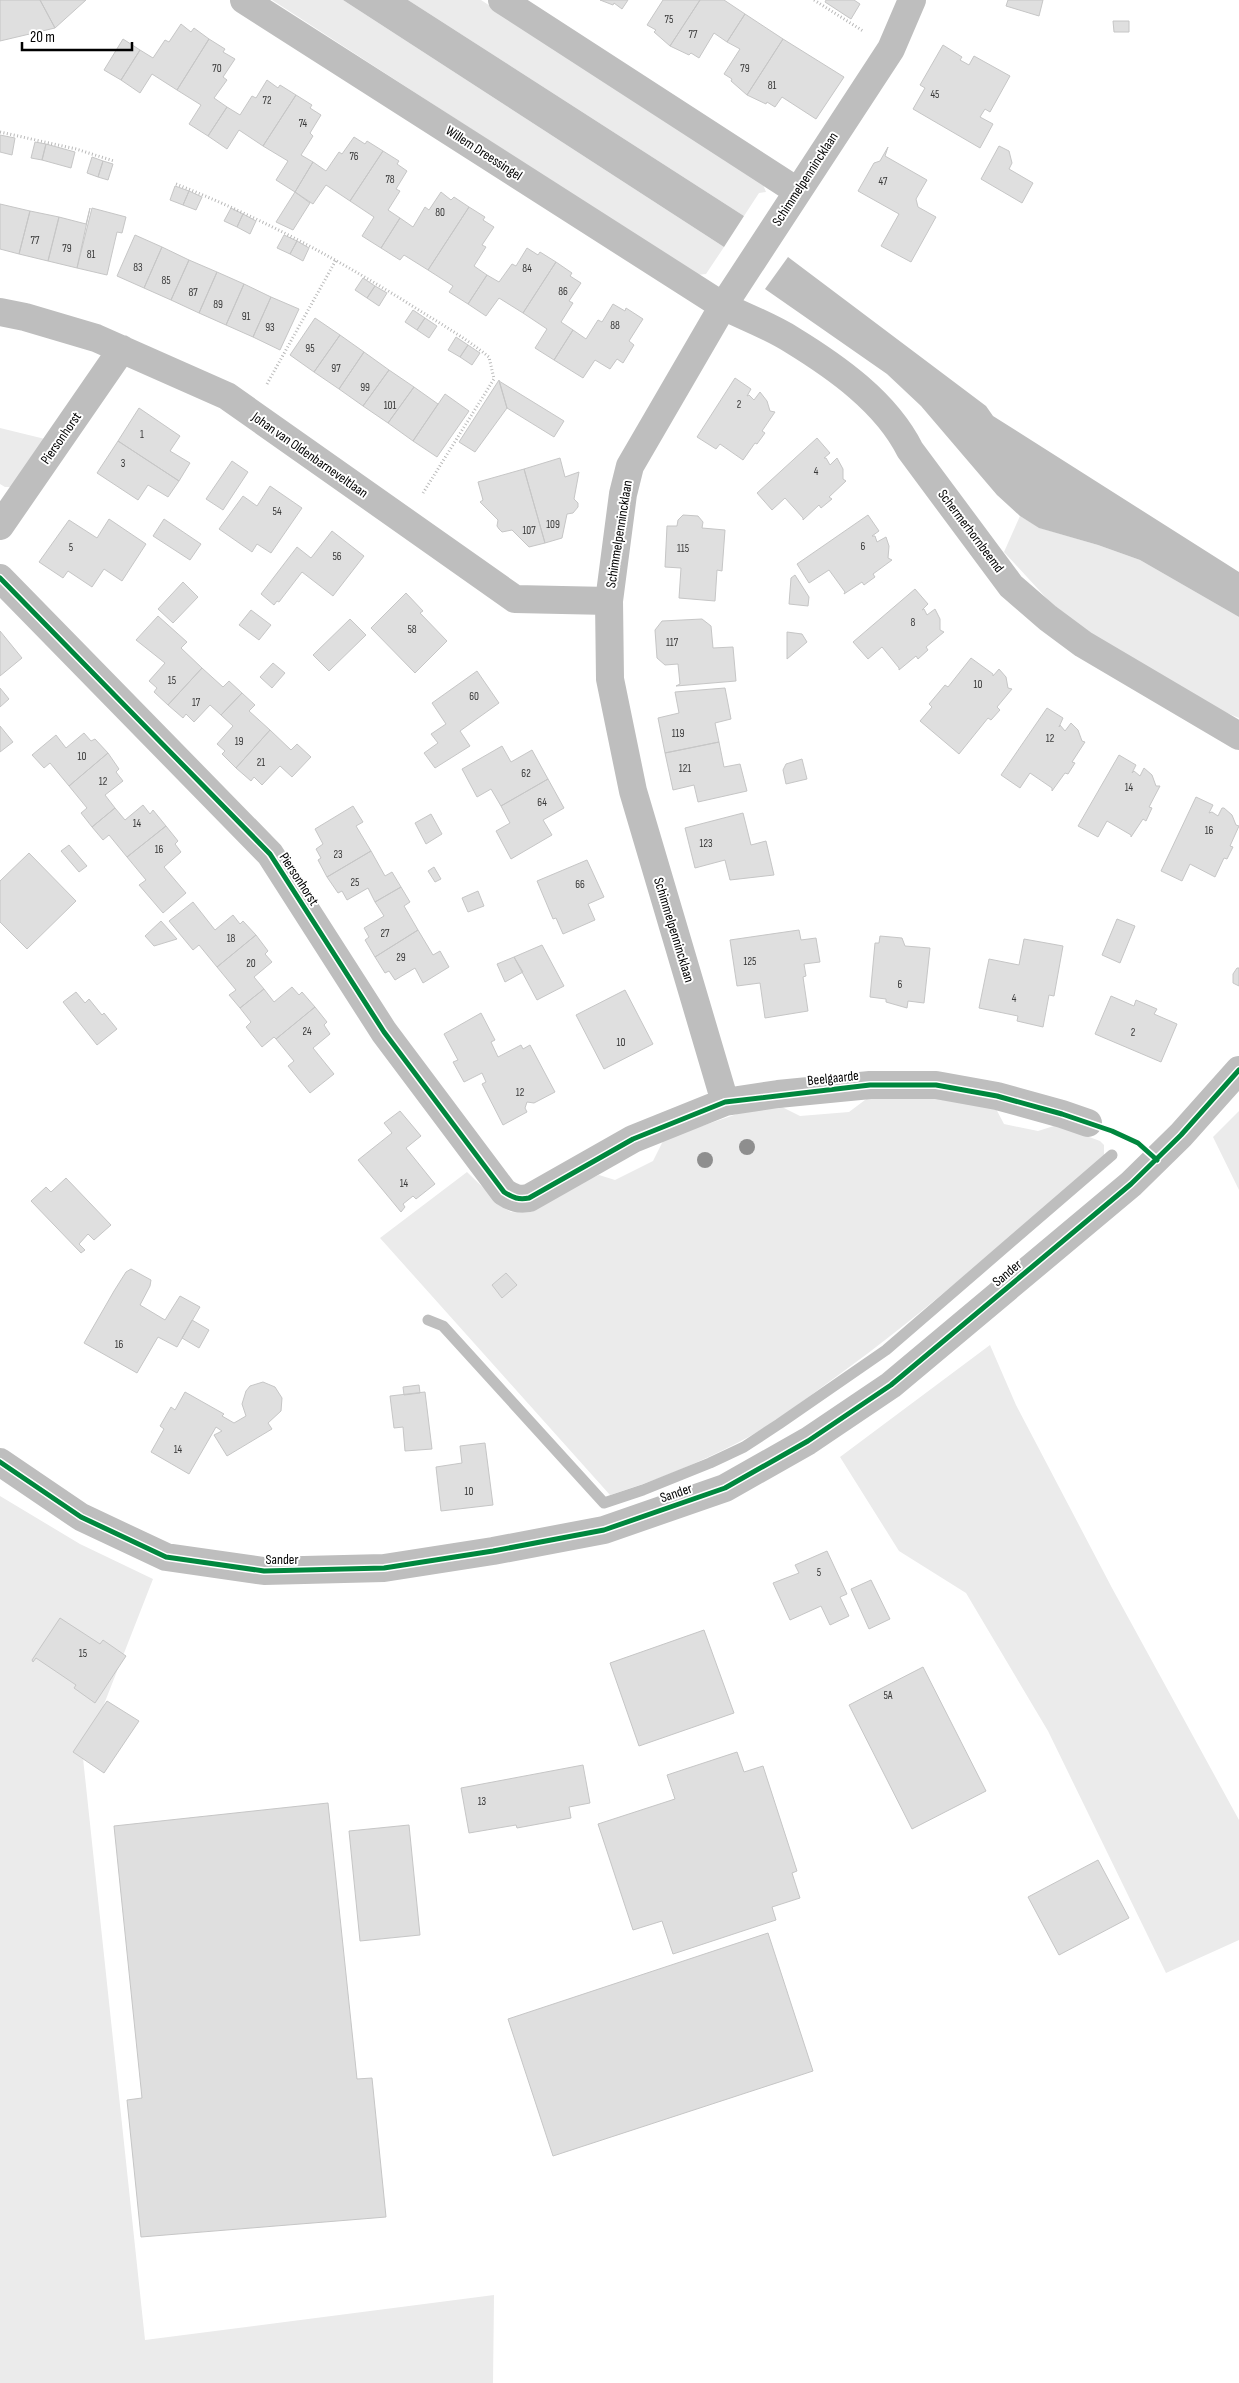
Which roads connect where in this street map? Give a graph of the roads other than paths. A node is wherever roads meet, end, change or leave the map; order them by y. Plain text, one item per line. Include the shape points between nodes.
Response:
1 (244, 0) edge
2 (502, 0) edge
3 (912, 0) edge
4 (797, 190) junction
5 (723, 306) junction
6 (0, 312) edge
7 (122, 349) junction
8 (0, 526) edge
9 (0, 578) edge
10 (609, 601) junction
11 (1239, 736) edge
12 (1239, 1070) edge
13 (725, 1102) junction
14 (1088, 1123) dead end
15 (520, 1200) joint
16 (0, 1462) edge

1 - 5 street, Willem Dreessingel
2 - 4 street
3 - 4 street, Schimmelpennincklaan via 890,49
4 - 5 street, Schimmelpennincklaan
5 - 10 street, Schimmelpennincklaan via 630,466 623,494
5 - 11 street, Schermerhornbeemd via 791,339 843,376 885,412 1011,586 1048,618 1083,644
6 - 7 street, Johan van Oldenbarneveltlaan via 74,331
7 - 8 street, Piersonhorst
7 - 10 street, Johan van Oldenbarneveltlaan via 228,396 515,599
9 - 15 street, Piersonhorst via 270,854 384,1032 504,1192
10 - 13 street, Schimmelpennincklaan via 610,679 633,791
12 - 16 street, Sander via 1181,1135 1131,1184 891,1385 808,1441 725,1488 604,1530 384,1568 264,1571 166,1558 81,1518
13 - 14 street, Beelgaarde via 870,1085 936,1085 997,1096
13 - 15 street, Beelgaarde via 633,1139

